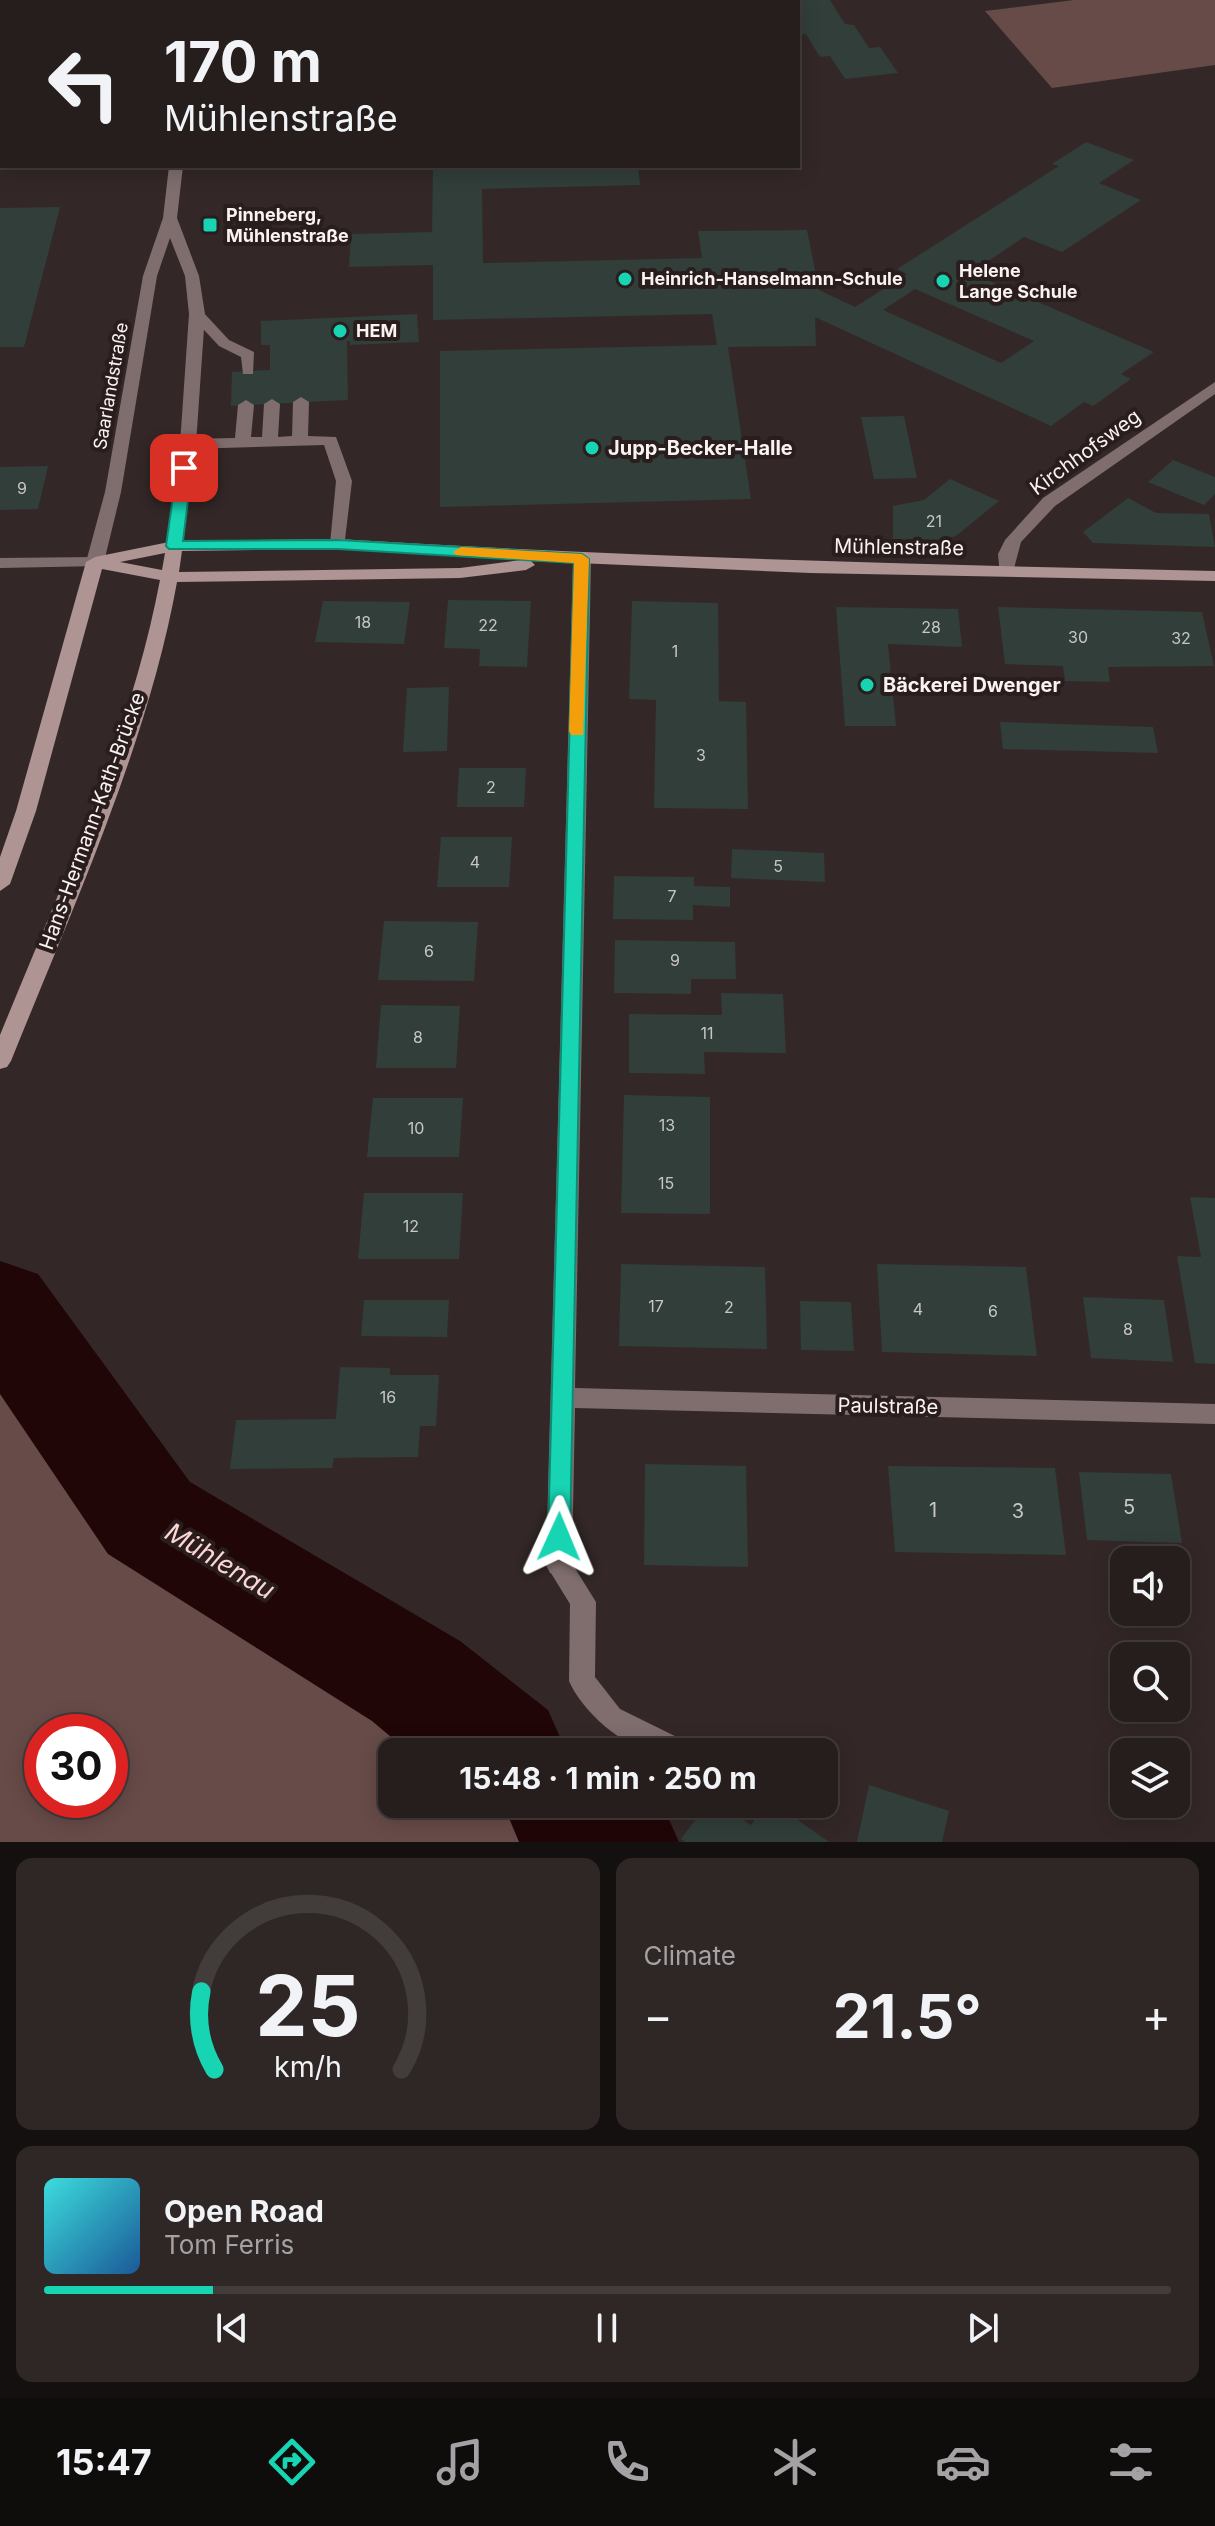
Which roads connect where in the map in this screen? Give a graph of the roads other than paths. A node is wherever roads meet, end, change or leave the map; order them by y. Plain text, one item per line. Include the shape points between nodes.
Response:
1 (176, 168) edge
2 (170, 218) junction
3 (197, 314) junction
4 (248, 371) dead end
5 (1215, 387) edge
6 (301, 402) dead end
7 (272, 404) dead end
8 (246, 405) dead end
9 (300, 441) junction
10 (270, 442) junction
11 (243, 443) junction
12 (188, 444) junction
13 (338, 544) junction
14 (174, 546) junction
15 (582, 559) junction
16 (95, 562) junction
17 (0, 563) edge
18 (1006, 572) junction
19 (1215, 576) edge
20 (170, 577) junction
21 (0, 884) edge
22 (0, 1061) edge
23 (562, 1398) junction
24 (1215, 1414) edge
25 (652, 1738) edge

1 - 2 street, Saarlandstraße
2 - 3 street, Saarlandstraße via 192,276
2 - 16 street, Saarlandstraße via 150,276 113,492
3 - 4 street via 224,343 249,355
3 - 12 street, Saarlandstraße
5 - 18 street, Kirchhofsweg via 1049,502 1013,540
6 - 9 street
7 - 10 street
8 - 11 street
9 - 10 street
9 - 13 street via 330,440 344,481
10 - 11 street
11 - 12 street
12 - 14 street, Saarlandstraße
13 - 14 main road, Mühlenstraße
13 - 15 main road, Mühlenstraße
14 - 16 main road, Mühlenstraße
14 - 20 main road, Hans-Hermann-Kath-Brücke
15 - 18 main road, Mühlenstraße
15 - 20 main road, Mühlenstraße via 460,573
15 - 23 street
16 - 17 street, Mühlenstraße
16 - 20 main road, Mühlenstraße
16 - 21 main road via 26,811
18 - 19 main road, Mühlenstraße
20 - 22 main road, Hans-Hermann-Kath-Brücke via 156,643 99,813
23 - 24 street, Paulstraße
23 - 25 street via 559,1565 583,1602 582,1681 611,1718

